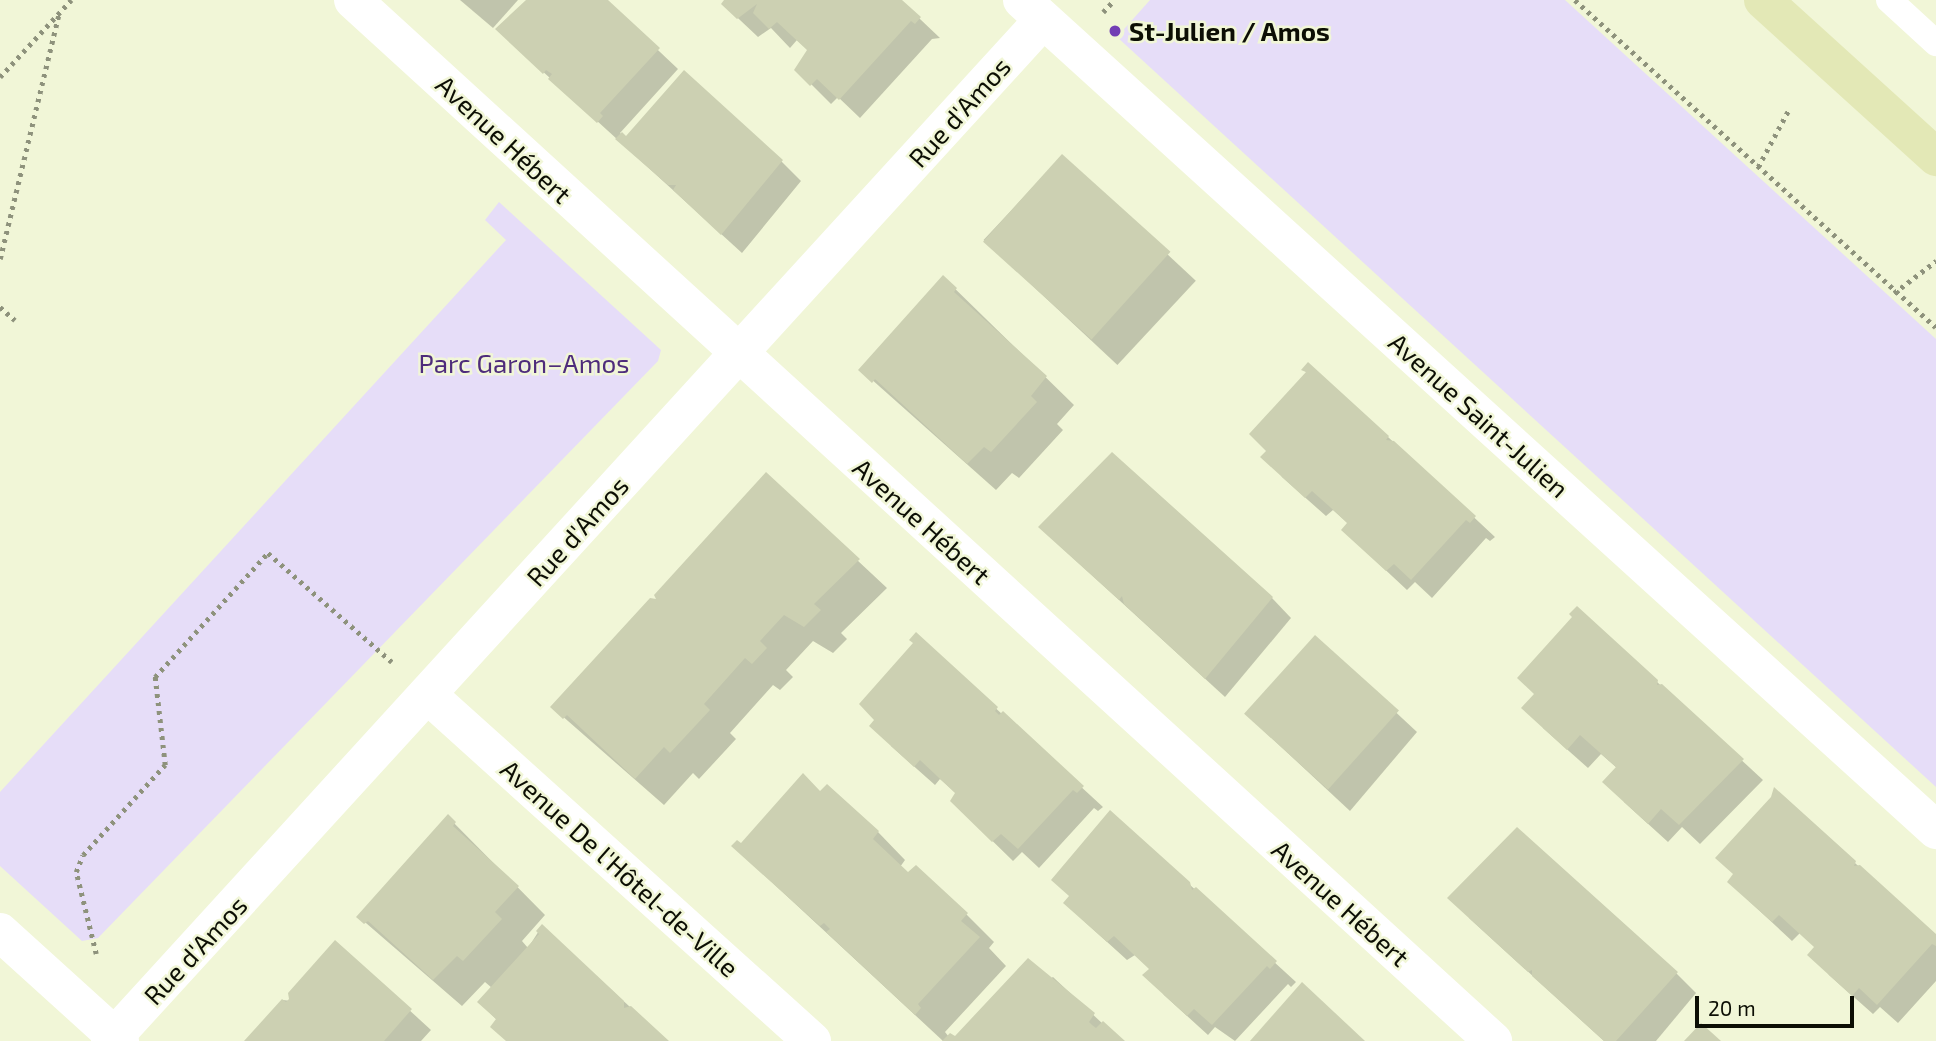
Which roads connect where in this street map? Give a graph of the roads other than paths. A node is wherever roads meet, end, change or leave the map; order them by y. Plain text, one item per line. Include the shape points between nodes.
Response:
1 (353, 0) edge
2 (1763, 0) edge
3 (1889, 0) edge
4 (1032, 10) edge
5 (1936, 43) edge
6 (1936, 157) edge
7 (739, 353) junction
8 (428, 695) junction
9 (1936, 831) edge
10 (0, 932) edge
11 (115, 1040) edge
12 (811, 1041) edge
13 (1493, 1041) edge

1 - 7 street, Avenue Hébert
2 - 6 main road
3 - 5 lane
4 - 7 street, Rue d'Amos
4 - 9 street, Avenue Saint-Julien
7 - 8 street, Rue d'Amos
7 - 13 street, Avenue Hébert
8 - 11 street, Rue d'Amos
8 - 12 street, Avenue De l'Hôtel-de-Ville
10 - 11 street

